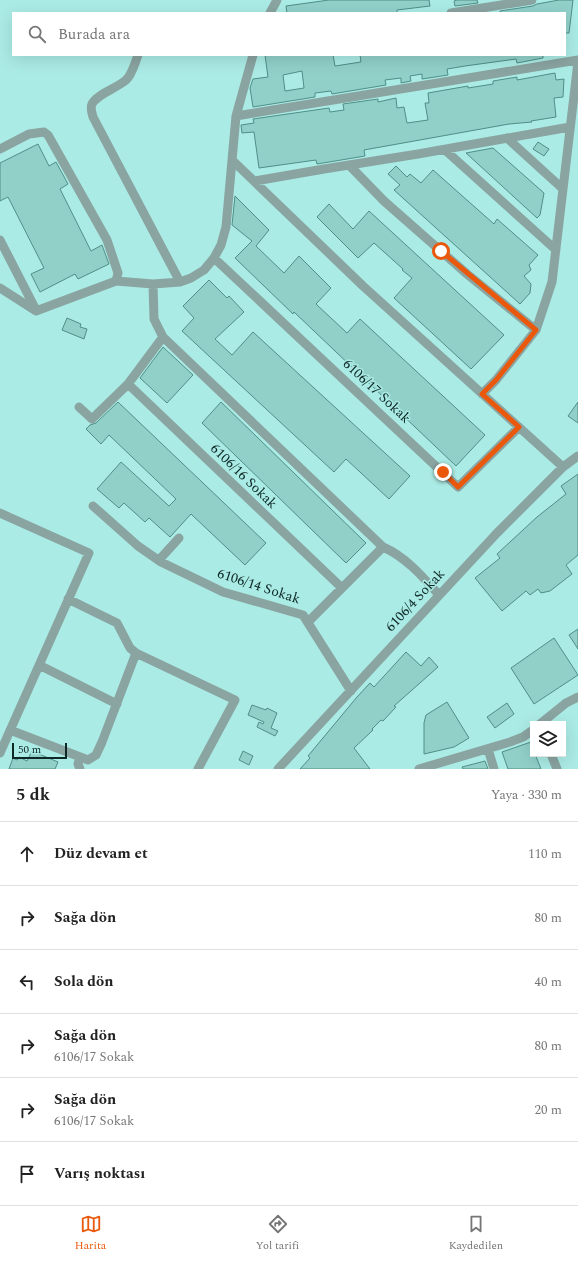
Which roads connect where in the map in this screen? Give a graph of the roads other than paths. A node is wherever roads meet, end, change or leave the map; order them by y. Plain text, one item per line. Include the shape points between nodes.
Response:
1 (278, 0) edge
2 (532, 0) edge
3 (271, 12) edge
4 (457, 12) edge
5 (138, 56) edge
6 (253, 56) edge
7 (578, 61) edge
8 (236, 116) junction
9 (570, 127) junction
10 (507, 138) junction
11 (0, 149) edge
12 (445, 150) junction
13 (232, 160) junction
14 (349, 165) junction
15 (255, 181) junction
16 (564, 189) junction
17 (0, 240) edge
18 (556, 250) junction
19 (214, 258) junction
20 (116, 281) junction
21 (180, 282) junction
22 (153, 284) junction
23 (0, 288) edge
24 (36, 311) junction
25 (536, 330) junction
26 (163, 337) junction
27 (128, 384) junction
28 (482, 394) junction
29 (79, 407) dead end
30 (519, 427) junction
31 (578, 456) edge
32 (563, 467) junction
33 (93, 506) dead end
34 (0, 512) edge
35 (179, 538) dead end
36 (383, 547) junction
37 (159, 560) junction
38 (342, 588) junction
39 (439, 595) junction
40 (68, 599) junction
41 (308, 622) junction
42 (136, 653) junction
43 (39, 665) junction
44 (351, 691) junction
45 (578, 696) edge
46 (117, 704) junction
47 (544, 721) edge
48 (10, 730) junction
49 (530, 732) edge
50 (488, 749) junction
51 (0, 753) edge
52 (80, 757) junction
53 (552, 757) edge
54 (80, 769) edge
55 (198, 769) edge
56 (278, 769) edge
57 (420, 769) edge
58 (494, 769) edge
59 (557, 769) edge

1 - 3 street
2 - 4 street
5 - 21 street via 129,77 96,99 92,113
6 - 8 street
7 - 8 street
7 - 9 street
8 - 13 street
9 - 10 street
9 - 16 street
10 - 12 street
10 - 16 street
11 - 20 street via 29,134 44,132 48,135 108,240 118,274
12 - 14 street
12 - 18 street
13 - 15 street
13 - 19 street via 226,227
14 - 15 street
14 - 25 street via 384,201
15 - 28 street via 363,286
16 - 18 street
17 - 24 street
18 - 25 street via 552,282
19 - 21 street via 204,270
19 - 30 street, 6106/17 Sokak via 458,487
20 - 22 street
20 - 24 street
21 - 22 street
22 - 26 street via 154,319
23 - 24 street
25 - 28 street
26 - 27 street
26 - 36 street
27 - 29 street via 92,419
27 - 38 street, 6106/16 Sokak
28 - 30 street
30 - 32 street
31 - 32 street, 6106/4 Sokak
32 - 39 street, 6106/4 Sokak
33 - 37 street, 6106/14 Sokak via 138,546
34 - 40 street via 89,553
35 - 37 street
36 - 38 street
36 - 39 street via 403,559
37 - 41 street, 6106/14 Sokak via 223,592 303,615
38 - 41 street
39 - 44 street, 6106/4 Sokak
40 - 42 street via 117,623 130,648
40 - 43 street
41 - 44 street, 6106/14 Sokak
42 - 46 street
42 - 55 street via 235,700
43 - 46 street
43 - 48 street
44 - 56 street, 6106/4 Sokak
45 - 47 street
46 - 52 street via 96,754 88,760
48 - 51 street
48 - 52 street
49 - 50 street
50 - 57 street
50 - 58 street
52 - 54 street
53 - 59 street

